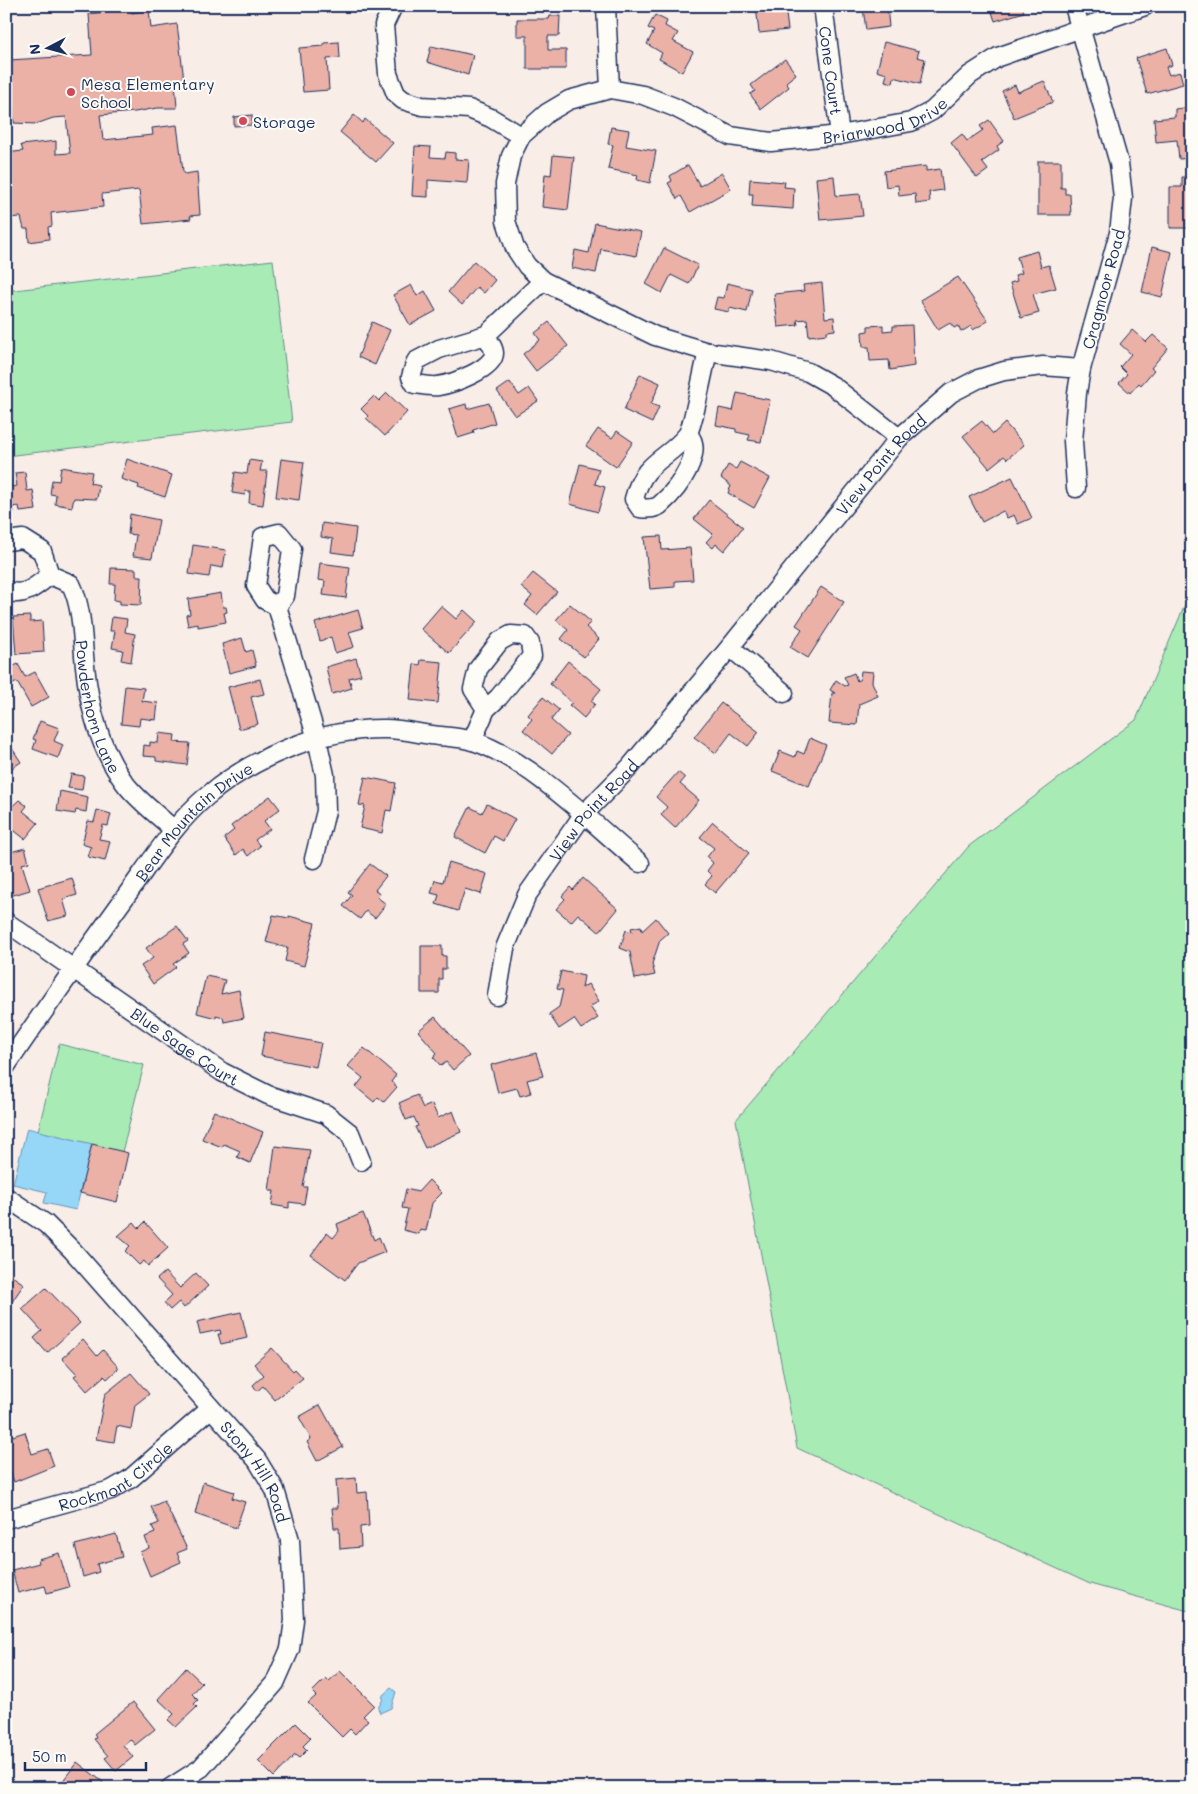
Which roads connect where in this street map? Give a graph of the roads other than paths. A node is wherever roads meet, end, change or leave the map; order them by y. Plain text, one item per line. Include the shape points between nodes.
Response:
1 (393, 6) edge
2 (606, 6) edge
3 (823, 6) edge
4 (1074, 6) edge
5 (1145, 6) edge
6 (1081, 30) junction
7 (610, 89) junction
8 (840, 135) junction
9 (521, 136) junction
10 (543, 281) junction
11 (486, 334) dead end
12 (708, 352) junction
13 (1082, 370) junction
14 (688, 434) dead end
15 (899, 438) junction
16 (1076, 488) dead end
17 (6, 541) edge
18 (50, 575) junction
19 (6, 590) edge
20 (277, 606) dead end
21 (730, 647) junction
22 (784, 693) dead end
23 (486, 709) dead end
24 (317, 739) junction
25 (472, 741) junction
26 (583, 815) junction
27 (174, 830) junction
28 (314, 859) dead end
29 (640, 862) dead end
30 (6, 922) edge
31 (74, 968) junction
32 (497, 996) dead end
33 (6, 1066) edge
34 (361, 1161) dead end
35 (6, 1197) edge
36 (210, 1409) junction
37 (6, 1519) edge
38 (170, 1788) edge

1 - 9 street via 384,25 388,74 396,94 403,100 422,106 469,109
2 - 7 street
3 - 8 street, Cone Court
4 - 6 street, Cragmoor Road
5 - 6 street, Briarwood Drive
6 - 8 street, Briarwood Drive via 998,57 970,75 932,110 911,122
6 - 13 street, Cragmoor Road via 1119,163 1123,198 1119,233
7 - 8 street, Briarwood Drive via 643,95 674,107 730,136 771,142
7 - 9 street, Briarwood Drive via 569,100 546,113
9 - 10 street, Briarwood Drive via 511,156 505,184 506,220 515,248
10 - 11 street
10 - 12 street, Briarwood Drive via 655,336
12 - 14 street
12 - 15 street, Briarwood Drive via 771,361 808,372 833,386
13 - 15 street, View Point Road via 1043,366 1004,370 978,379 951,393
13 - 16 street, Cragmoor Road via 1073,441
15 - 21 street, View Point Road
17 - 18 street via 23,539 42,551
18 - 19 street via 32,590 12,594
18 - 27 street, Powderhorn Lane via 71,584 78,598 88,691 108,755 124,783
20 - 24 street
21 - 22 street
21 - 26 street, View Point Road via 630,767
23 - 25 street
24 - 25 street, Bear Mountain Drive via 352,730 388,729
24 - 27 street, Bear Mountain Drive via 266,758 232,776 205,797
24 - 28 street via 325,775 326,811
25 - 26 street, Bear Mountain Drive via 539,779
26 - 29 street, Bear Mountain Drive
26 - 32 street, View Point Road via 527,895 505,948
27 - 31 street, Bear Mountain Drive
30 - 31 street, Blue Sage Court
31 - 33 street, Bear Mountain Drive
31 - 34 street, Blue Sage Court via 222,1072 268,1095 326,1114 350,1133
35 - 36 street, Stony Hill Road via 46,1224 73,1251
36 - 37 street, Rockmont Circle via 130,1479 112,1490
36 - 38 street, Stony Hill Road via 257,1460 275,1490 290,1540 294,1620 290,1649 276,1683 201,1768

